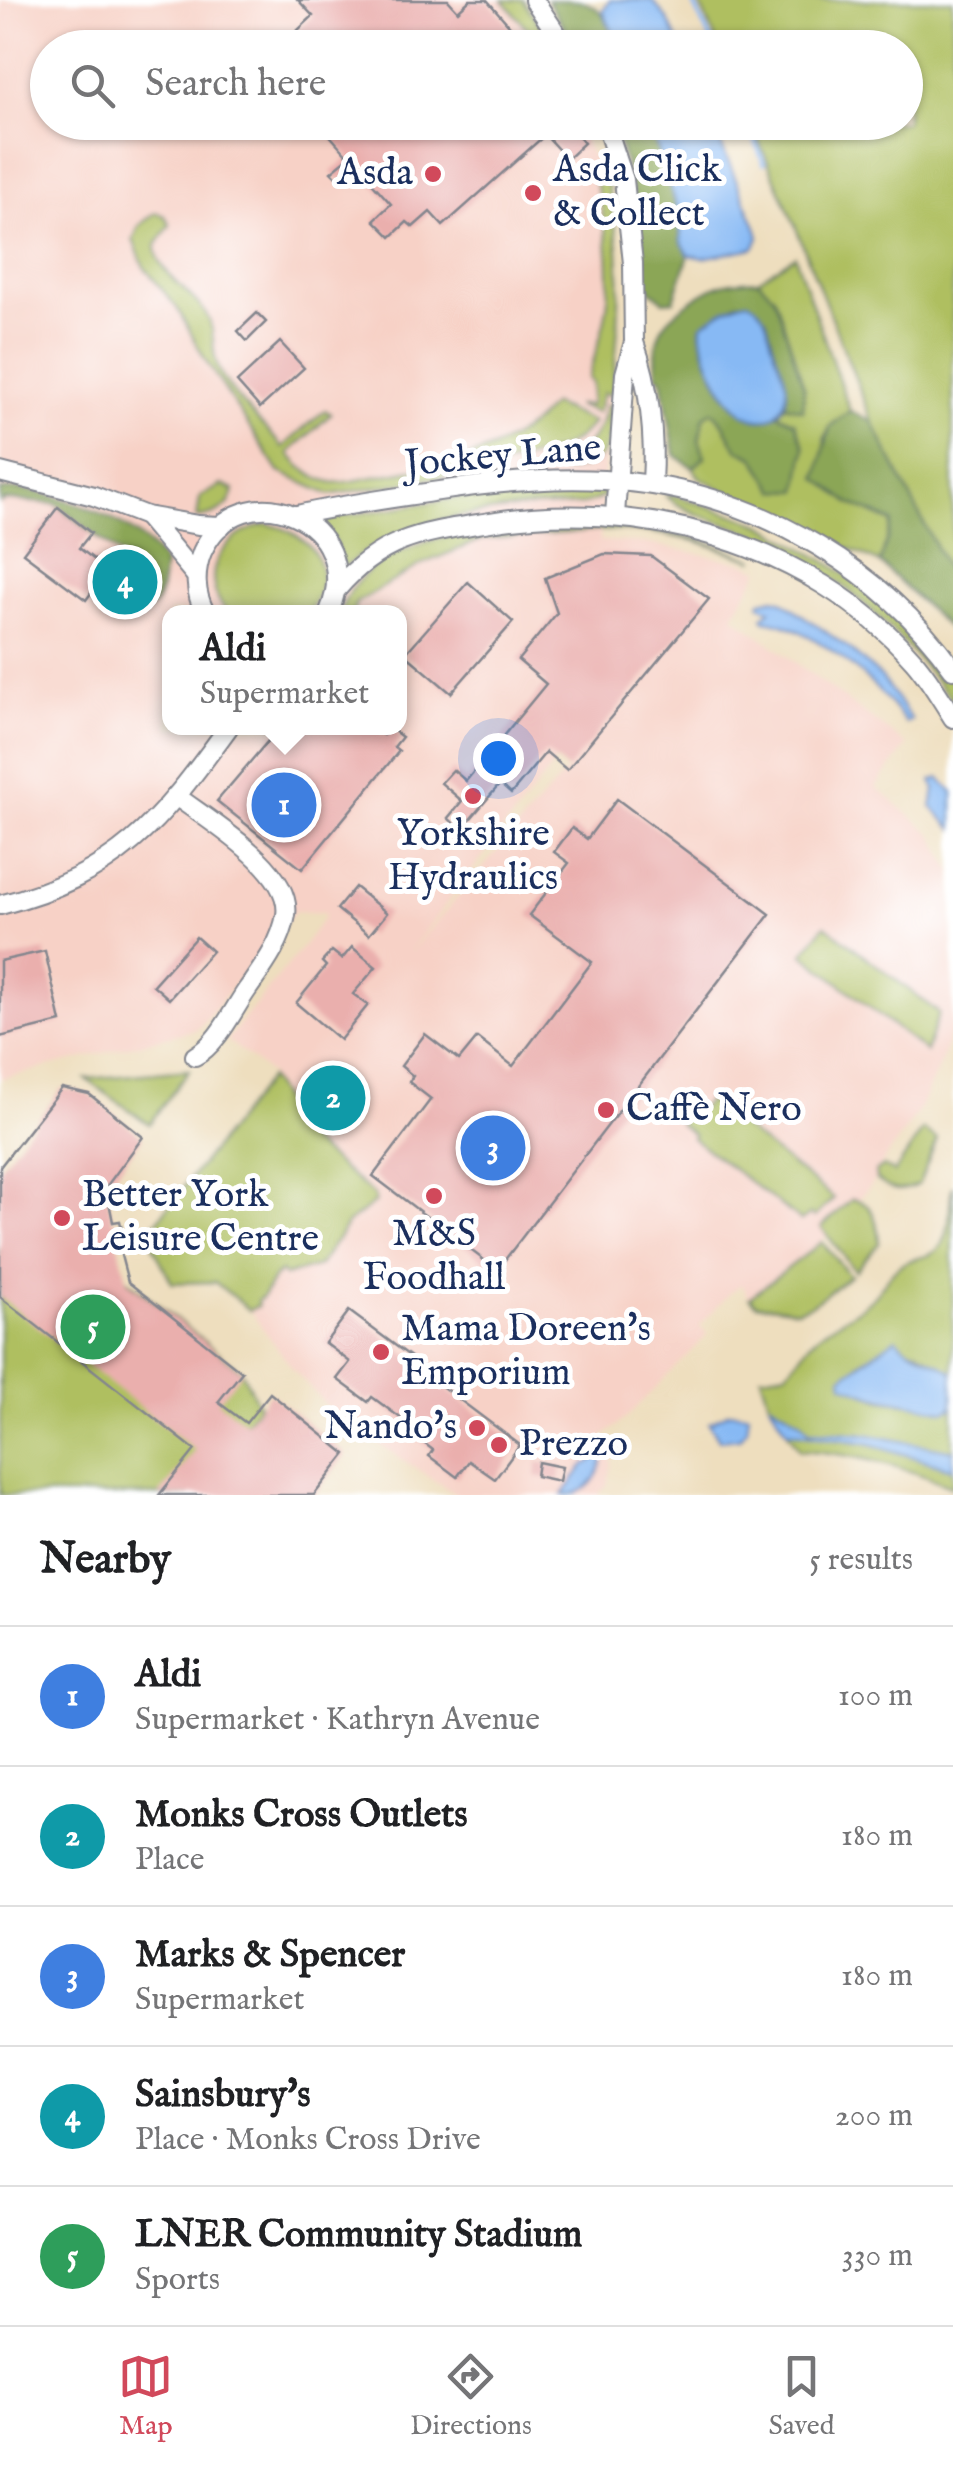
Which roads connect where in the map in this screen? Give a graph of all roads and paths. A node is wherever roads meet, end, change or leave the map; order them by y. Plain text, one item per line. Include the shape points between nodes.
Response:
1 (534, 0) edge
2 (554, 30) edge
3 (600, 140) edge
4 (610, 140) edge
5 (628, 218) junction
6 (634, 342) junction
7 (0, 472) edge
8 (619, 479) junction
9 (652, 484) junction
10 (615, 515) junction
11 (146, 516) junction
12 (297, 516) junction
13 (222, 526) junction
14 (196, 576) junction
15 (337, 589) junction
16 (202, 605) edge
17 (331, 605) edge
18 (953, 670) edge
19 (953, 718) edge
20 (223, 735) edge
21 (176, 796) junction
22 (0, 906) edge
23 (195, 1056) dead end

1 - 2 street
3 - 5 street
4 - 5 street
5 - 6 street
6 - 8 street via 625,374
6 - 9 street via 649,402
7 - 11 street
8 - 9 street, Jockey Lane
8 - 10 street
8 - 12 street, Jockey Lane via 506,481
9 - 18 street, Jockey Lane via 742,506 850,565 897,603
10 - 15 street, Jockey Lane via 524,516 426,532 383,547
10 - 19 street, Jockey Lane via 724,538 816,581 914,662
11 - 13 street
11 - 14 street
12 - 13 street, Jockey Lane via 250,511
12 - 15 street via 329,546
13 - 14 street via 208,540
14 - 16 street
15 - 17 street
20 - 21 street
21 - 22 street via 140,836 95,870
21 - 23 street via 266,866 286,898 276,948

